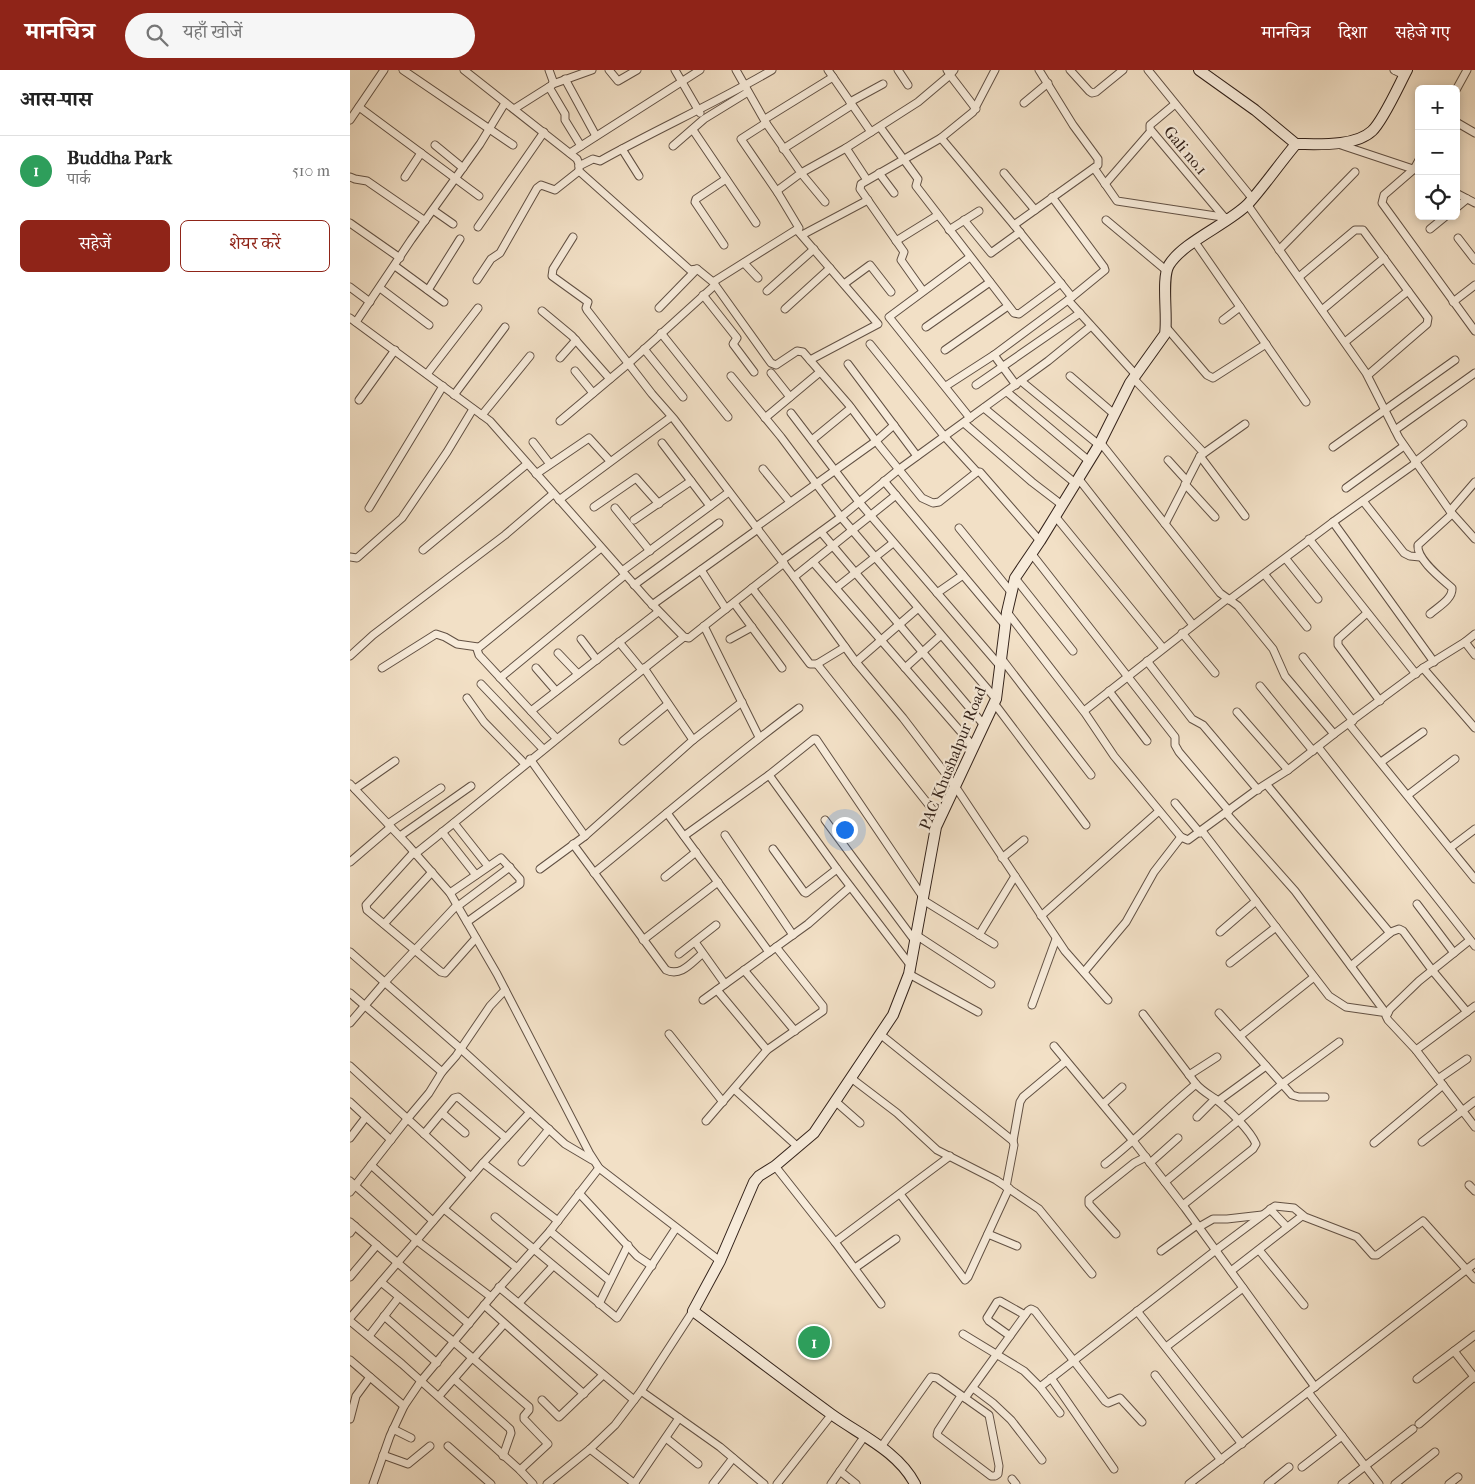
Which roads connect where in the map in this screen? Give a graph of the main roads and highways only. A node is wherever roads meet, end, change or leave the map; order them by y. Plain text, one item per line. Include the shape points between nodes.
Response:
1 (1199, 70) edge
2 (1405, 72) edge
3 (1296, 144) junction
4 (915, 1484) edge

1 - 3 main road
2 - 3 main road via 1377,126 1367,135 1337,144
3 - 4 main road, PAC Khushalpur Road via 1250,201 1180,253 1168,266 1165,334 1134,377 1100,443 1015,578 995,701 936,827 910,970 893,1015 814,1133 754,1182 720,1261 693,1311 881,1447 906,1468

